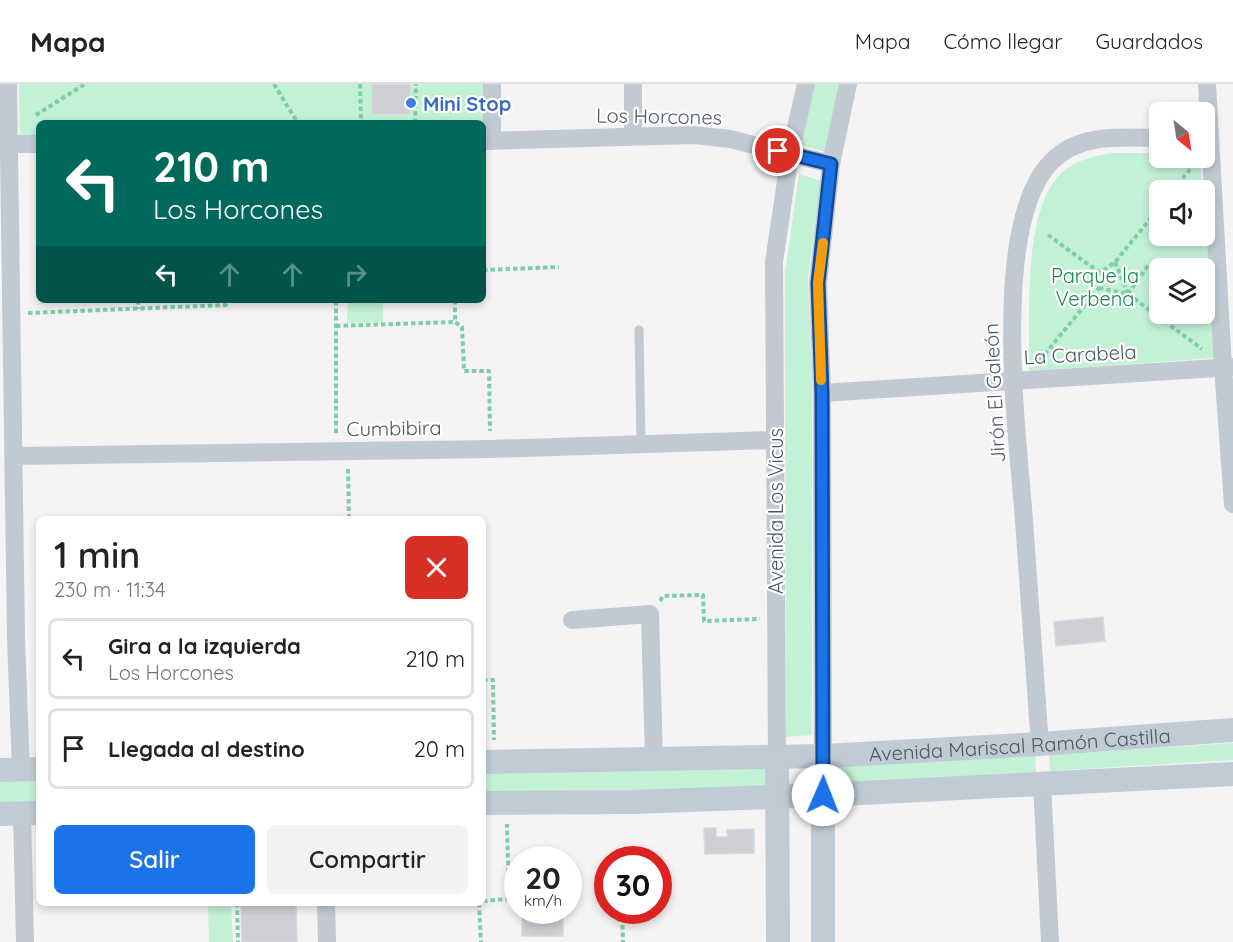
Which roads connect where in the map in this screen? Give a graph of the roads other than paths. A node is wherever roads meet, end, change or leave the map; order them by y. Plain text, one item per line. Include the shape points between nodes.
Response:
1 (8, 84) edge
2 (492, 84) edge
3 (633, 84) edge
4 (806, 84) edge
5 (848, 84) edge
6 (1207, 84) edge
7 (1207, 102) edge
8 (633, 136) junction
9 (1149, 138) edge
10 (488, 141) edge
11 (9, 144) junction
12 (36, 144) edge
13 (790, 154) junction
14 (831, 164) junction
15 (1210, 168) edge
16 (639, 330) dead end
17 (1228, 367) edge
18 (1014, 380) junction
19 (822, 393) junction
20 (774, 440) junction
21 (642, 444) junction
22 (13, 456) junction
23 (1233, 504) edge
24 (572, 621) dead end
25 (8, 638) edge
26 (1233, 730) edge
27 (1040, 744) junction
28 (824, 756) junction
29 (777, 757) junction
30 (654, 760) junction
31 (489, 762) edge
32 (20, 770) edge
33 (1233, 774) edge
34 (1042, 783) junction
35 (823, 795) junction
36 (777, 796) junction
37 (495, 802) edge
38 (20, 813) edge
39 (326, 906) edge
40 (25, 942) edge
41 (327, 942) edge
42 (778, 942) edge
43 (823, 942) edge
44 (1050, 942) edge

1 - 11 street
2 - 10 street
3 - 8 street
4 - 13 street, Avenida Los Vicus
5 - 14 street
6 - 7 street
8 - 10 street, Los Horcones
8 - 13 street, Los Horcones via 730,139
9 - 18 street, Jirón El Galeón via 1111,138 1071,146 1051,162 1036,183 1018,239 1012,292
11 - 12 street
11 - 22 street
13 - 14 street, Los Horcones
13 - 20 street, Avenida Los Vicus via 774,262
14 - 19 street via 818,283
15 - 17 street
16 - 21 lane
17 - 18 street, La Carabela
17 - 23 street
18 - 19 street, La Carabela
18 - 27 street, Jirón El Galeón
19 - 28 street
20 - 21 street, Cumbibira
20 - 29 street, Avenida Los Vicus
21 - 22 street, Cumbibira
22 - 25 street
24 - 30 street via 650,615
25 - 32 street
26 - 27 main road, Avenida Mariscal Ramón Castilla
27 - 28 main road, Avenida Mariscal Ramón Castilla
28 - 29 main road, Avenida Mariscal Ramón Castilla
28 - 35 street
29 - 30 main road, Avenida Mariscal Ramón Castilla
29 - 36 main road, Avenida Los Vicus
30 - 31 main road, Avenida Mariscal Ramón Castilla
33 - 34 main road, Avenida Mariscal Ramón Castilla
34 - 35 main road, Avenida Mariscal Ramón Castilla
34 - 44 street
35 - 36 main road, Avenida Mariscal Ramón Castilla
35 - 43 main road
36 - 37 main road, Avenida Mariscal Ramón Castilla
36 - 42 main road, Avenida Los Vicus
38 - 40 street
39 - 41 street

